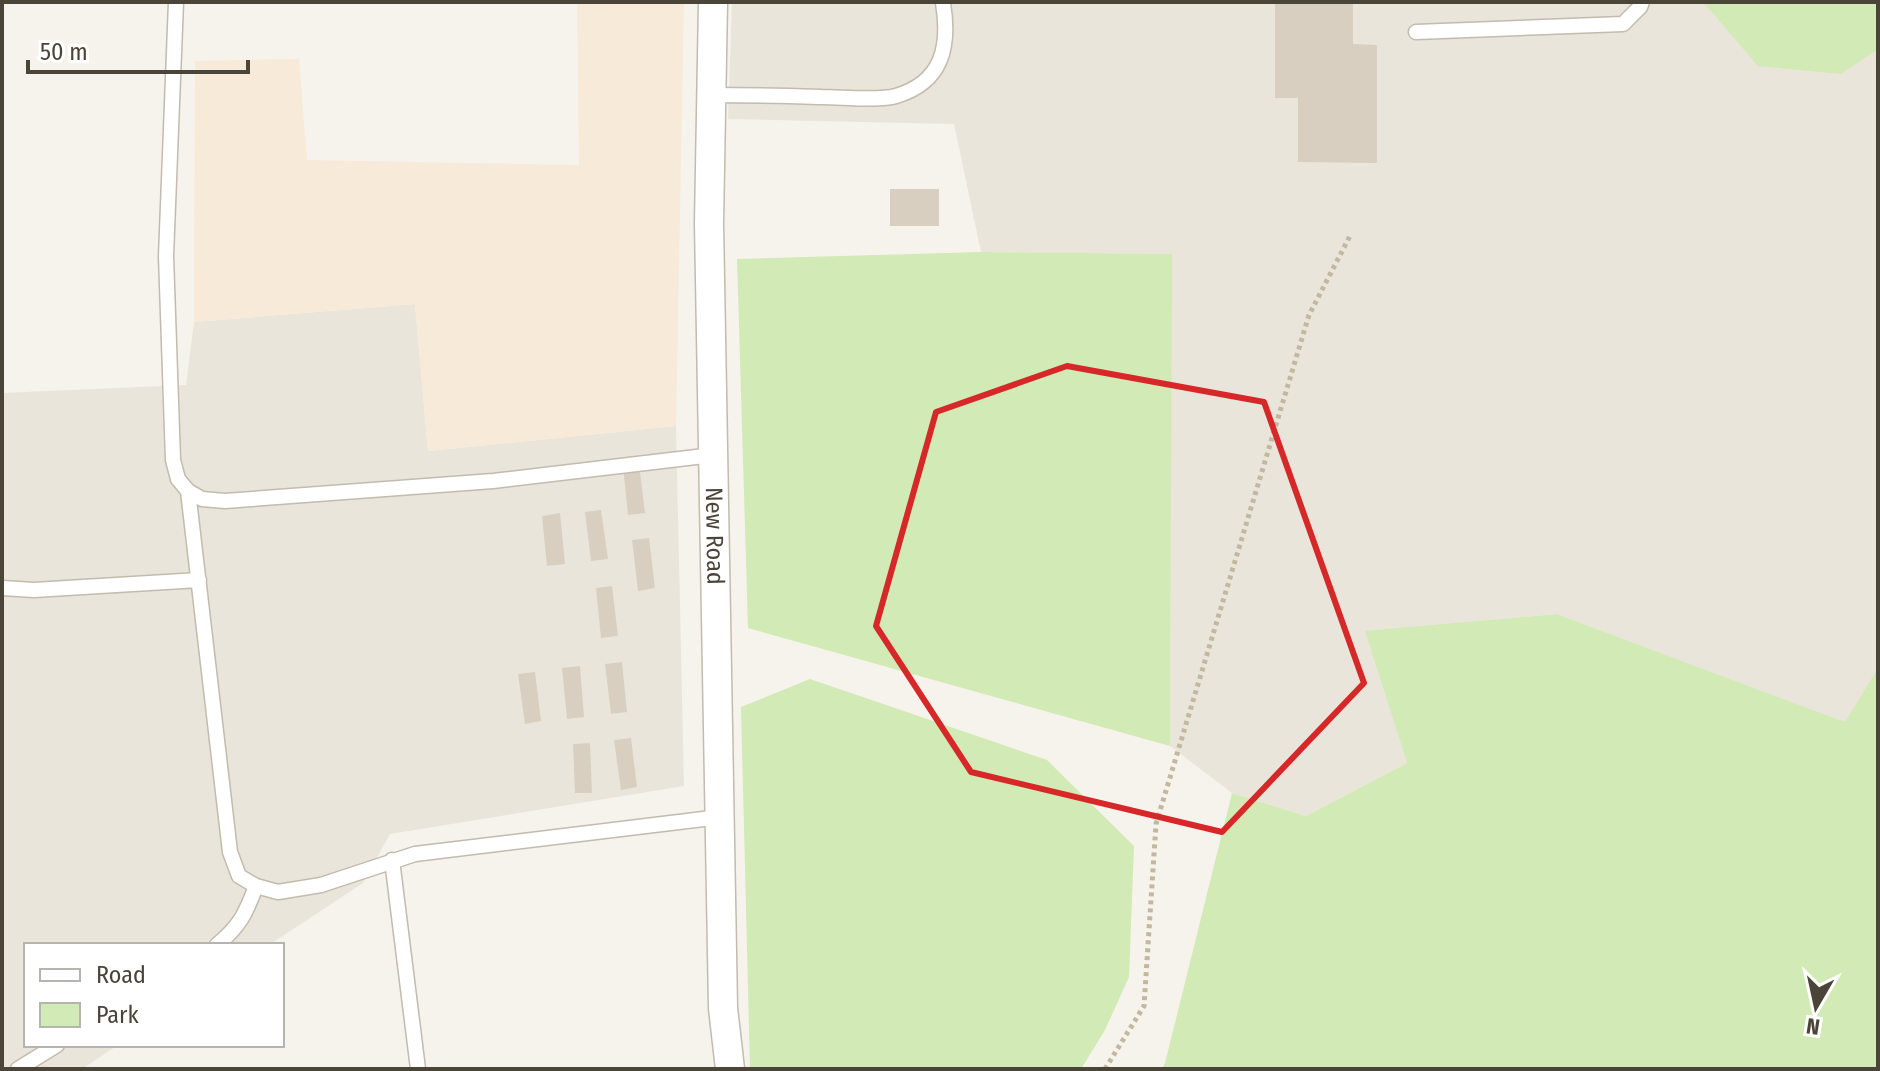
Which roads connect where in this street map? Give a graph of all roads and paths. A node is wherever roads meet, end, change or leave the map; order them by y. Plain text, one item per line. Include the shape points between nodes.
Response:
1 (176, 2) edge
2 (713, 2) edge
3 (1642, 2) edge
4 (943, 3) edge
5 (1416, 32) dead end
6 (712, 95) junction
7 (1351, 234) dead end
8 (713, 455) junction
9 (188, 491) junction
10 (199, 580) junction
11 (2, 588) edge
12 (720, 817) junction
13 (392, 860) junction
14 (256, 886) junction
15 (219, 943) edge
16 (54, 1047) edge
17 (18, 1069) edge
18 (418, 1069) edge
19 (730, 1069) edge
20 (1105, 1069) edge

1 - 9 lane via 166,256 173,460
2 - 6 street, New Road
3 - 5 lane via 1623,24
4 - 6 lane via 943,54 935,72 895,96
6 - 8 street, New Road
7 - 20 path via 1309,315 1156,824 1144,1006
8 - 9 lane via 493,481 280,498 225,501 202,499
8 - 12 street, New Road
9 - 10 lane
10 - 11 lane
10 - 14 lane via 230,852 239,876
12 - 13 lane
12 - 19 street, New Road via 723,1008
13 - 14 lane via 321,885 278,892
13 - 18 lane
14 - 15 lane via 233,932
16 - 17 lane

